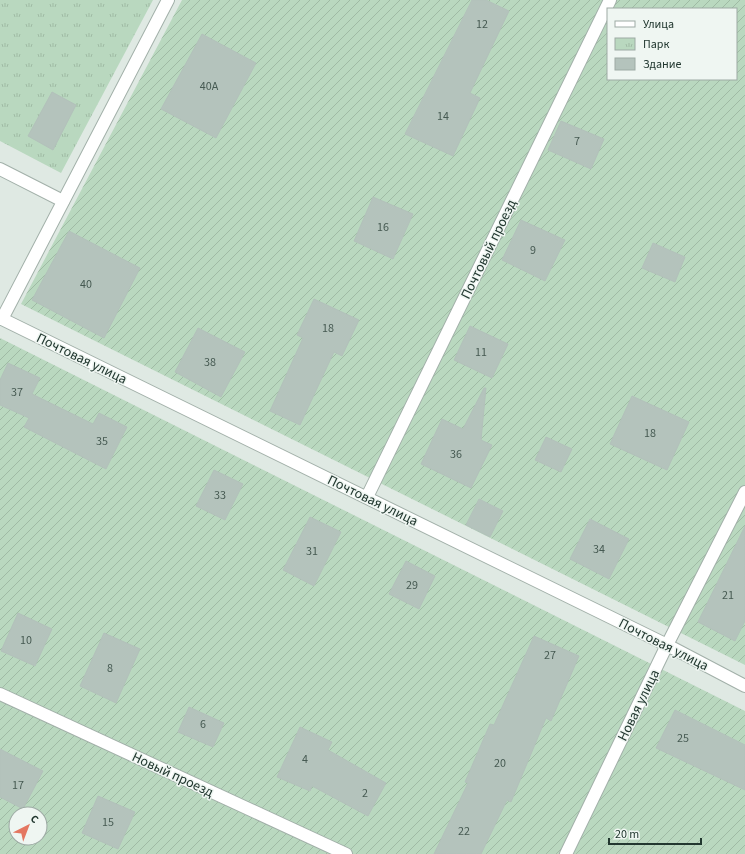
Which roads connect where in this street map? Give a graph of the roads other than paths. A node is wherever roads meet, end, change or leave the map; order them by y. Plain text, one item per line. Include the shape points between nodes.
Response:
1 (168, 0) edge
2 (610, 0) edge
3 (0, 168) edge
4 (63, 201) junction
5 (1, 318) edge
6 (745, 492) edge
7 (367, 497) junction
8 (667, 645) junction
9 (745, 686) edge
10 (0, 694) edge
11 (346, 854) edge
12 (566, 854) edge

1 - 4 street
2 - 7 street, Почтовый проезд
3 - 4 street
4 - 5 street
5 - 7 street, Почтовая улица
6 - 8 street, Новая улица
7 - 8 street, Почтовая улица
8 - 9 street, Почтовая улица
8 - 12 street, Новая улица
10 - 11 street, Новый проезд

